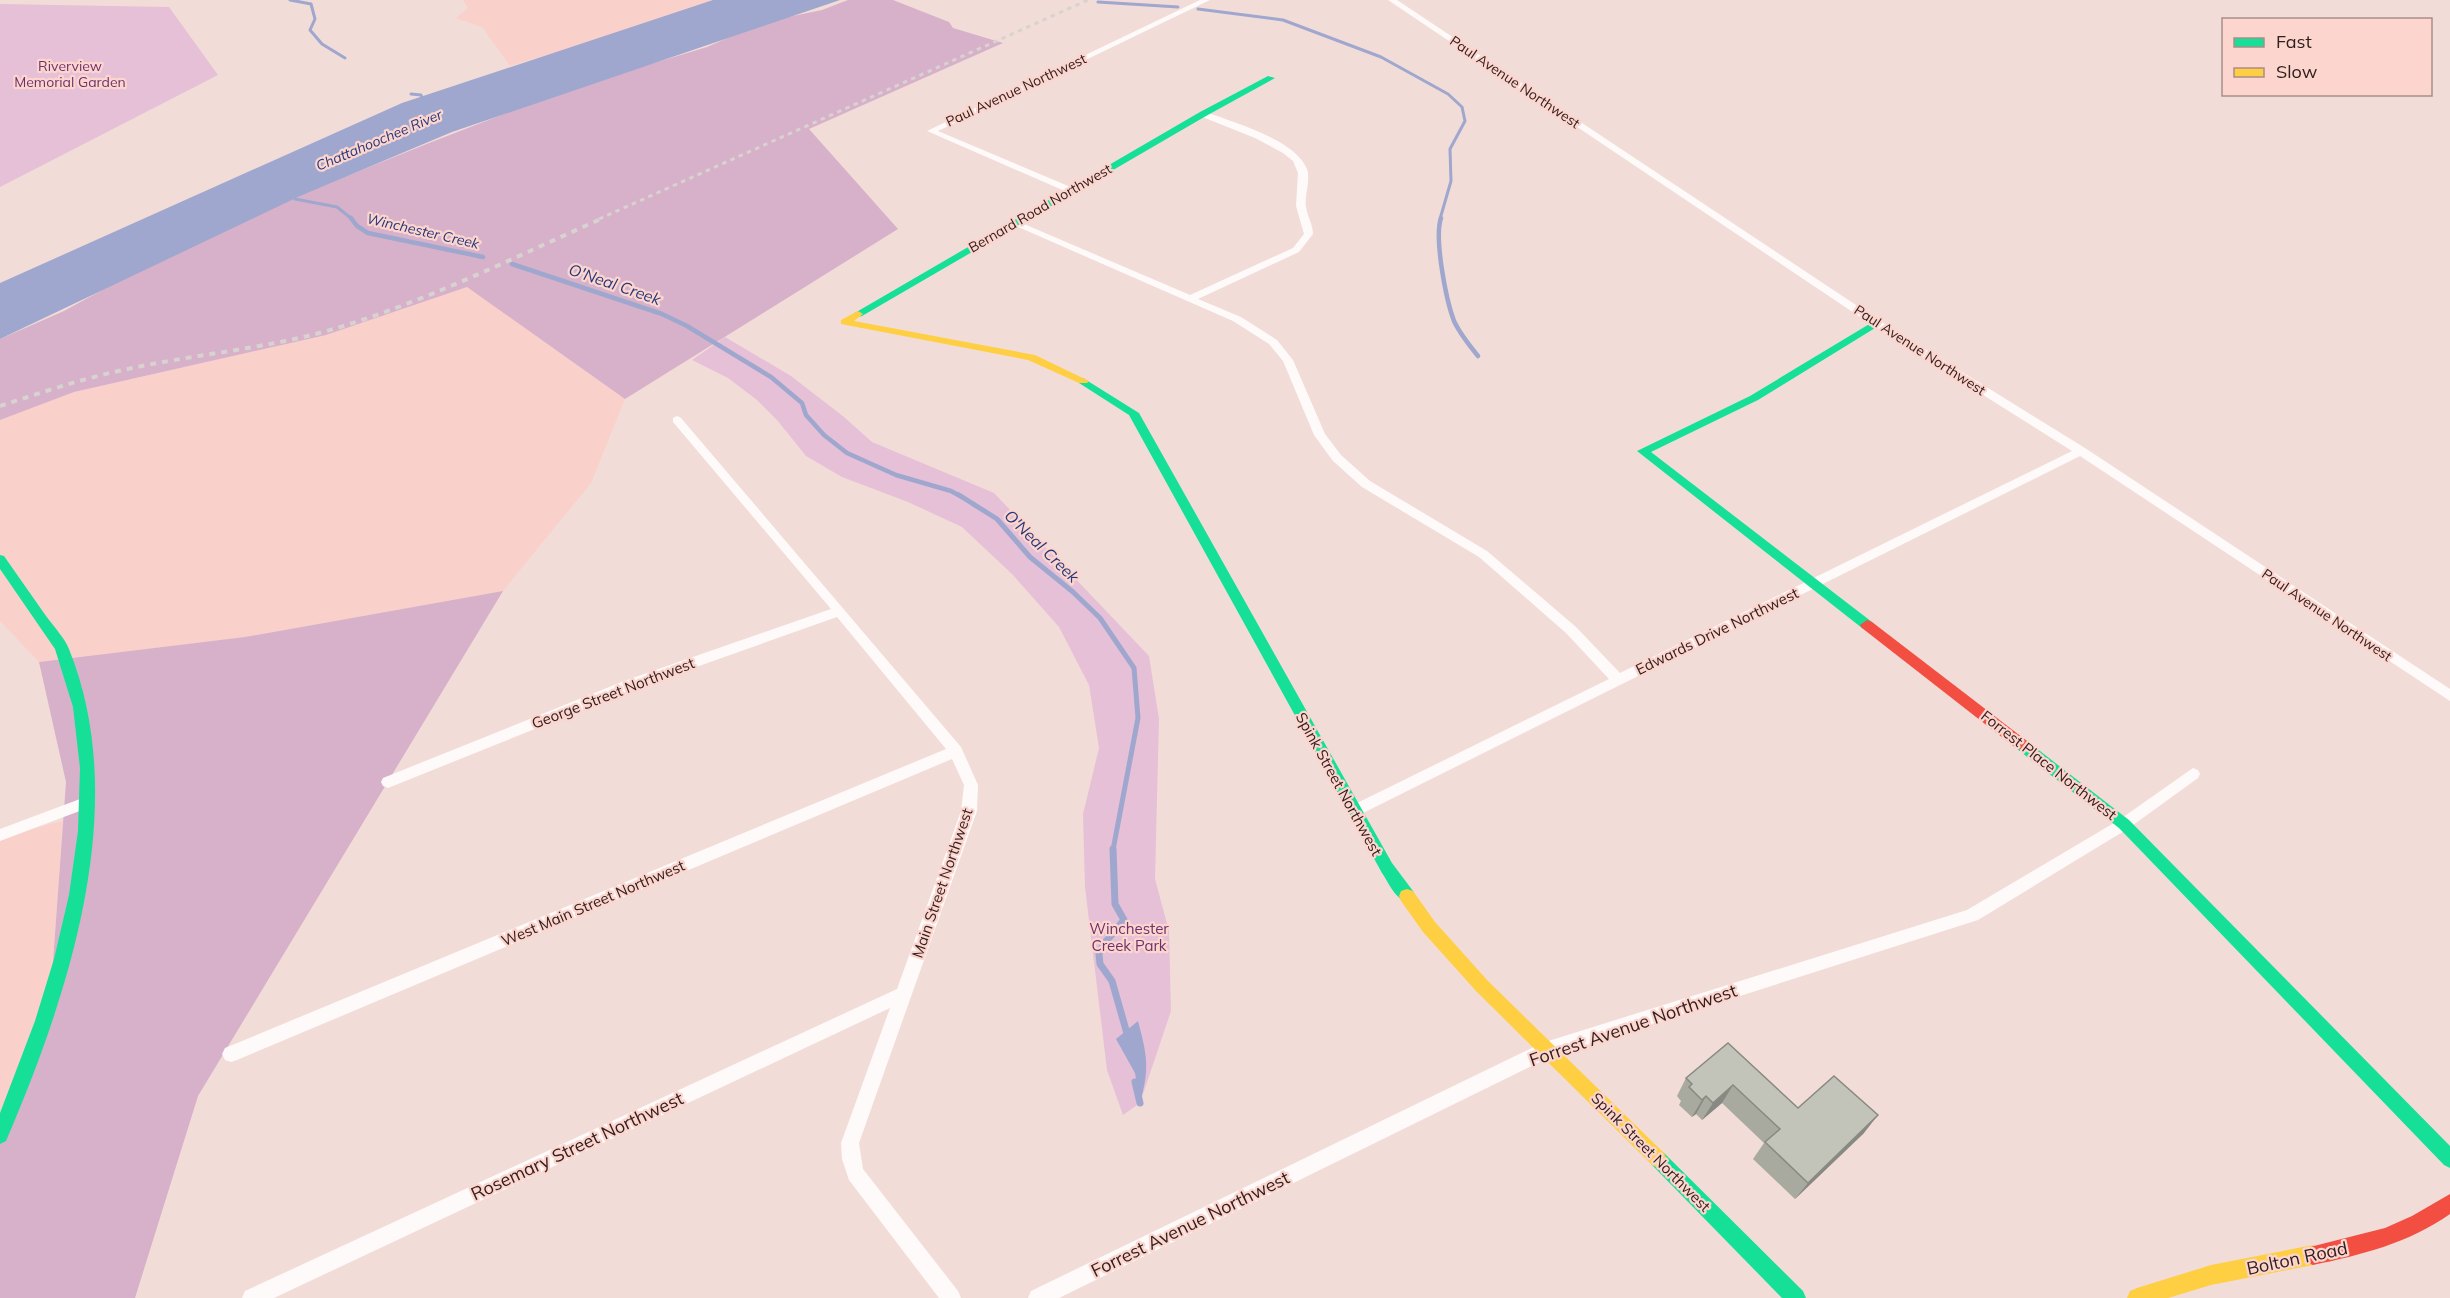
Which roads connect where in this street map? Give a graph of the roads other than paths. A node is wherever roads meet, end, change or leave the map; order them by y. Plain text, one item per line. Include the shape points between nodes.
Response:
1 (1206, 0) edge
2 (1392, 0) edge
3 (1271, 78) dead end
4 (1203, 114) junction
5 (1070, 190) junction
6 (1014, 223) junction
7 (1191, 298) junction
8 (1876, 323) junction
9 (883, 329) joint
10 (677, 420) dead end
11 (2081, 451) junction
12 (0, 559) edge
13 (1813, 584) junction
14 (840, 610) junction
15 (1618, 680) junction
16 (2450, 696) edge
17 (956, 751) junction
18 (2193, 774) dead end
19 (388, 782) dead end
20 (88, 802) junction
21 (1354, 811) junction
22 (2124, 824) junction
23 (0, 835) edge
24 (903, 994) junction
25 (1548, 1049) junction
26 (231, 1054) dead end
27 (0, 1135) edge
28 (2450, 1159) edge
29 (2450, 1203) edge
30 (252, 1298) edge
31 (951, 1298) edge
32 (1038, 1298) edge
33 (1796, 1298) edge
34 (2137, 1298) edge

1 - 5 street, Paul Avenue Northwest via 931,131
2 - 8 street, Paul Avenue Northwest
3 - 4 street, Bernard Road Northwest
4 - 5 street, Bernard Road Northwest
4 - 7 street via 1278,146 1296,158 1303,170 1301,206 1310,232 1307,241 1296,250
5 - 6 street, Bernard Road Northwest
6 - 7 street
6 - 9 street, Bernard Road Northwest via 845,322
7 - 15 street via 1237,319 1273,342 1288,360 1320,435 1337,459 1366,484 1483,554 1571,630
8 - 11 street, Paul Avenue Northwest
8 - 13 street, Forrest Place Northwest via 1754,398 1643,452
9 - 21 street, Spink Street Northwest via 1054,364 1076,374 1133,413
10 - 14 street, Main Street Northwest
11 - 13 street, Edwards Drive Northwest
11 - 16 street, Paul Avenue Northwest
12 - 20 street via 61,649 82,720
13 - 15 street, Edwards Drive Northwest
13 - 22 street, Forrest Place Northwest
14 - 17 street, Main Street Northwest
14 - 19 street, George Street Northwest via 628,685
15 - 21 street, Edwards Drive Northwest
17 - 24 street, Main Street Northwest via 971,785 969,811
17 - 26 street, West Main Street Northwest
18 - 22 street, Forrest Avenue Northwest
20 - 23 street
20 - 27 street via 77,887 59,972 35,1048
21 - 25 street, Spink Street Northwest via 1387,868 1429,927 1482,986
22 - 25 street, Forrest Avenue Northwest via 1972,915
22 - 28 street, Forrest Place Northwest
24 - 30 street, Rosemary Street Northwest
24 - 31 street, Main Street Northwest via 850,1143 851,1159 855,1174
25 - 32 street, Forrest Avenue Northwest
25 - 33 street, Spink Street Northwest
29 - 34 street, Bolton Road via 2426,1222 2393,1236 2193,1279

